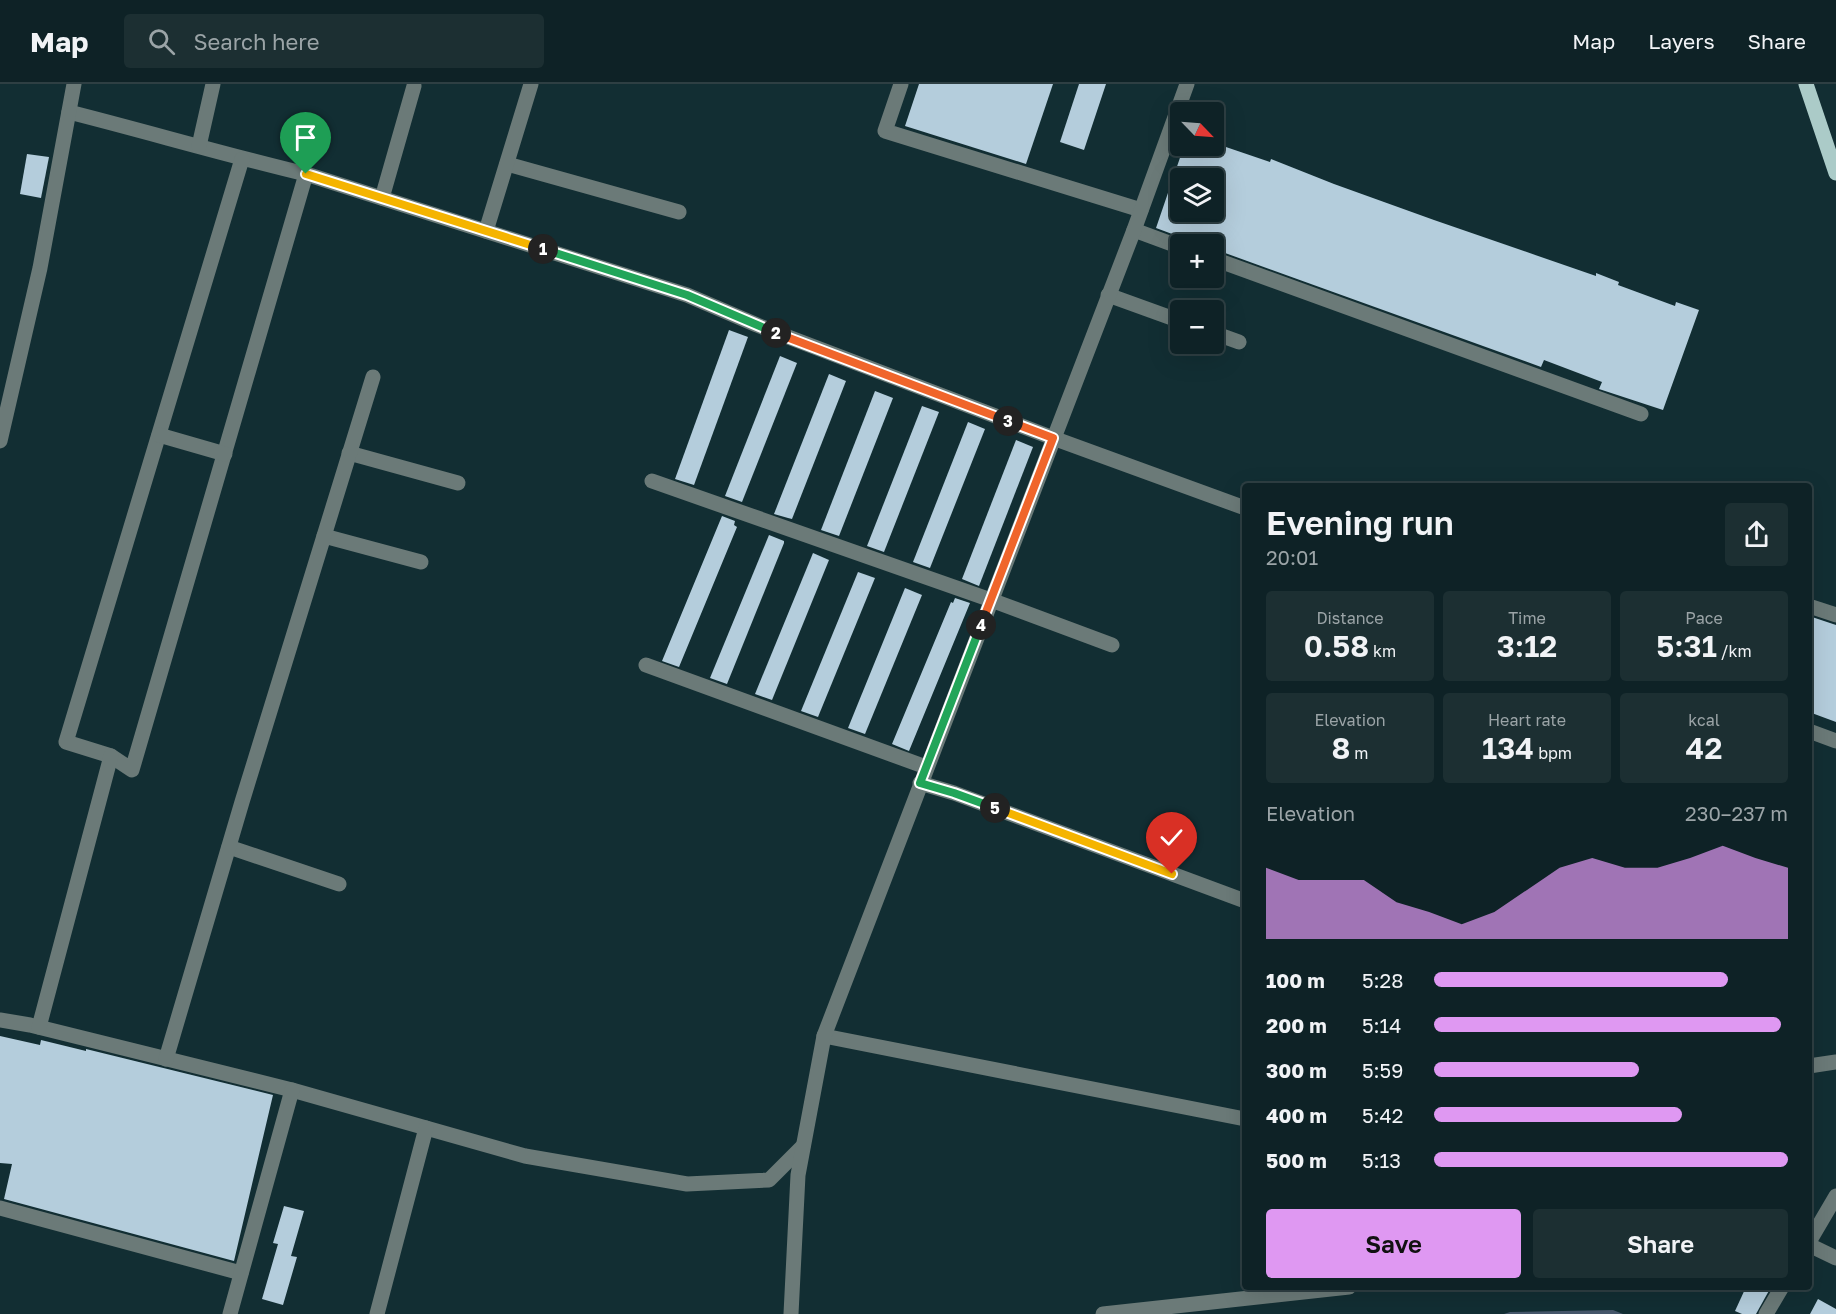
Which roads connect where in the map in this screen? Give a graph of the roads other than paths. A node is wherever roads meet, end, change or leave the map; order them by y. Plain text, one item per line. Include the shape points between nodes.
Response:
1 (74, 84) edge
2 (213, 84) edge
3 (531, 84) edge
4 (901, 84) edge
5 (1187, 84) edge
6 (1806, 84) edge
7 (414, 86) dead end
8 (69, 112) junction
9 (199, 146) junction
10 (242, 159) junction
11 (507, 164) junction
12 (1836, 173) edge
13 (306, 174) junction
14 (382, 198) junction
15 (1141, 210) junction
16 (679, 212) dead end
17 (1134, 230) junction
18 (486, 231) junction
19 (1170, 243) edge
20 (1224, 263) edge
21 (1108, 295) junction
22 (1170, 317) edge
23 (1224, 337) edge
24 (1239, 342) dead end
25 (373, 377) dead end
26 (1641, 414) dead end
27 (159, 435) junction
28 (1053, 438) junction
29 (0, 441) edge
30 (350, 453) junction
31 (225, 454) junction
32 (652, 481) dead end
33 (458, 483) dead end
34 (1242, 507) edge
35 (324, 536) junction
36 (421, 562) dead end
37 (991, 600) junction
38 (1812, 607) edge
39 (1836, 615) edge
40 (1112, 645) dead end
41 (646, 665) dead end
42 (1812, 732) edge
43 (1836, 741) edge
44 (111, 756) junction
45 (926, 767) junction
46 (920, 783) junction
47 (229, 847) junction
48 (339, 884) dead end
49 (1242, 900) edge
50 (0, 1020) edge
51 (39, 1027) junction
52 (824, 1036) junction
53 (166, 1059) junction
54 (1836, 1062) edge
55 (1812, 1066) edge
56 (292, 1090) junction
57 (1242, 1118) edge
58 (426, 1128) junction
59 (803, 1146) junction
60 (1836, 1196) edge
61 (0, 1208) edge
62 (1812, 1239) edge
63 (1812, 1246) edge
64 (1836, 1258) edge
65 (241, 1273) junction
66 (1322, 1290) edge
67 (1780, 1290) edge
68 (230, 1314) edge
69 (377, 1314) edge
70 (791, 1314) edge
71 (1103, 1314) edge
72 (1766, 1314) edge

1 - 8 street
2 - 9 street
3 - 11 street
4 - 15 street via 885,130
5 - 15 street
6 - 12 main road
7 - 14 street
8 - 9 street
8 - 29 street via 40,268
9 - 10 street
10 - 13 street
10 - 27 street
11 - 16 street
11 - 18 street
13 - 14 street
13 - 31 street
14 - 18 street
15 - 17 street
17 - 19 street
17 - 21 street
18 - 28 street via 687,295
20 - 26 street
21 - 22 street
21 - 28 street
23 - 24 street
25 - 30 street
27 - 31 street
27 - 44 street via 66,742
28 - 34 street
28 - 37 street
30 - 33 street
30 - 35 street
31 - 44 street via 132,770
32 - 37 street
35 - 36 street
35 - 47 street
37 - 40 street
37 - 45 street
38 - 39 street
41 - 45 street
42 - 43 street
44 - 51 street
45 - 46 street
46 - 49 street
46 - 52 street
47 - 48 street
47 - 53 street
50 - 51 street
51 - 53 street
52 - 57 street
52 - 59 street
53 - 56 street
54 - 55 street
56 - 58 street
56 - 65 street
58 - 59 street via 525,1156 687,1184 769,1180
58 - 69 street
59 - 70 street
60 - 62 street
61 - 65 street
63 - 64 street
65 - 68 street
66 - 71 street
67 - 72 street

